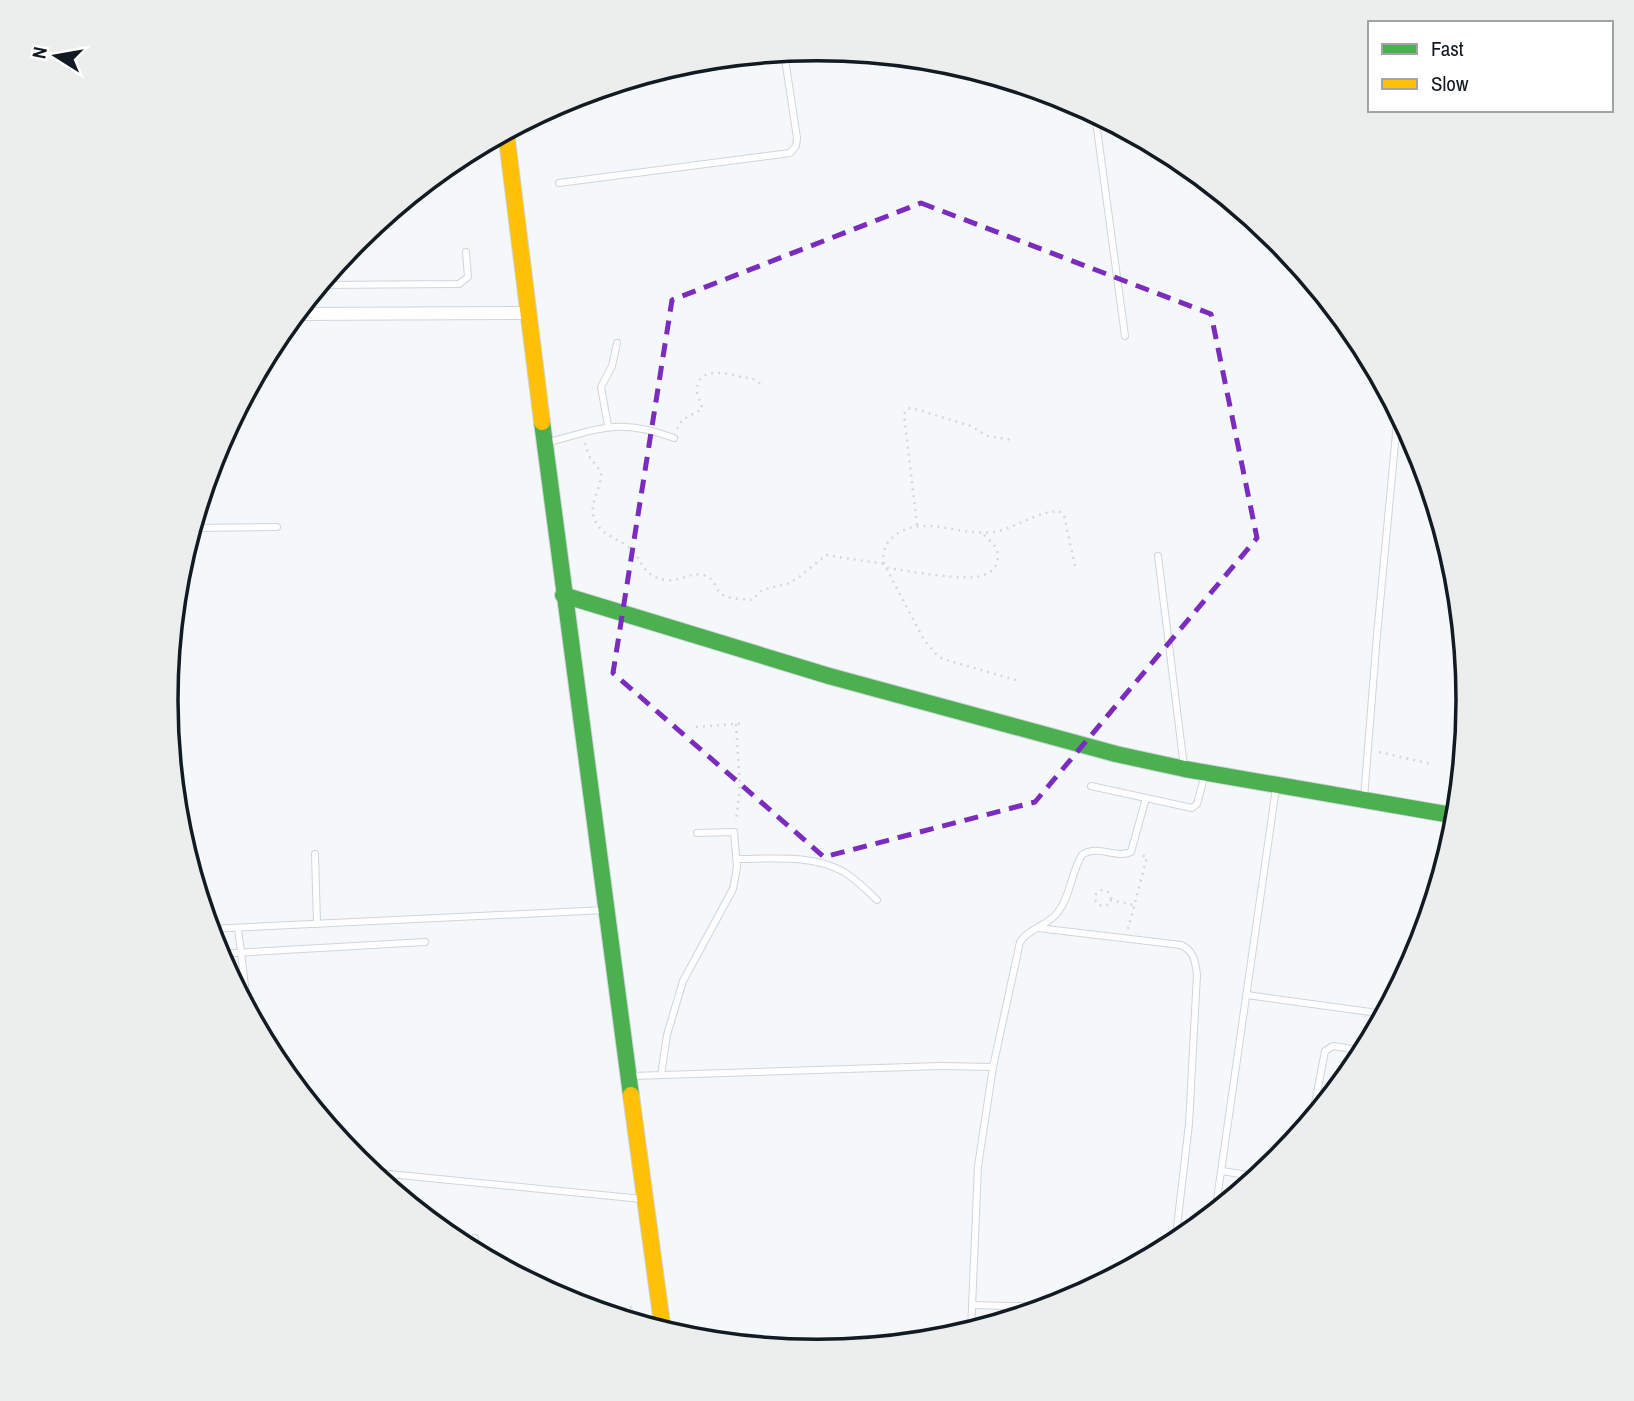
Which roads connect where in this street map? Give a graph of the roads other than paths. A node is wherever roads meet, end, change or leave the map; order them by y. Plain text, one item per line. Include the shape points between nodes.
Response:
1 (786, 62) edge
2 (1097, 125) edge
3 (507, 142) edge
4 (559, 183) dead end
5 (466, 252) dead end
6 (331, 285) edge
7 (527, 313) junction
8 (308, 314) edge
9 (1125, 336) dead end
10 (617, 342) dead end
11 (608, 426) junction
12 (1396, 431) edge
13 (674, 438) road end
14 (544, 443) junction
15 (277, 527) dead end
16 (202, 528) edge
17 (1158, 556) dead end
18 (563, 595) junction
19 (1185, 769) junction
20 (1205, 773) junction
21 (1276, 785) junction
22 (1091, 786) dead end
23 (1146, 798) junction
24 (1364, 798) junction
25 (1446, 814) edge
26 (697, 833) dead end
27 (315, 854) dead end
28 (737, 859) junction
29 (877, 900) dead end
30 (607, 910) junction
31 (317, 924) junction
32 (238, 928) junction
33 (1036, 928) junction
34 (220, 929) edge
35 (425, 942) dead end
36 (242, 952) junction
37 (230, 953) edge
38 (245, 986) edge
39 (1247, 995) junction
40 (1375, 1013) edge
41 (1353, 1049) edge
42 (993, 1067) junction
43 (660, 1075) junction
44 (630, 1076) junction
45 (1316, 1100) edge
46 (1222, 1171) junction
47 (388, 1174) edge
48 (1245, 1175) edge
49 (1217, 1198) edge
50 (647, 1199) junction
51 (1177, 1229) edge
52 (972, 1305) junction
53 (1021, 1306) edge
54 (662, 1320) edge
55 (971, 1320) edge

1 - 4 lane via 797,138 790,153
2 - 9 lane
3 - 7 street
5 - 6 lane via 469,273 459,284
7 - 8 street
7 - 14 street
10 - 11 lane via 601,387
11 - 13 lane via 641,427
11 - 14 lane
12 - 24 lane
14 - 18 street
15 - 16 lane
17 - 19 lane
18 - 19 street via 843,680 1081,746
18 - 30 street
19 - 20 street
20 - 21 street
20 - 23 lane via 1195,807
21 - 24 street
21 - 39 lane
22 - 23 lane
23 - 33 lane via 1131,852 1086,852 1079,859 1060,910
24 - 25 street
26 - 28 lane via 734,832
27 - 31 lane
28 - 29 lane via 818,862 852,877
28 - 43 lane via 733,890 683,981
30 - 31 lane
30 - 44 street
31 - 32 lane
32 - 34 lane
32 - 36 lane
33 - 42 lane via 1020,942
33 - 51 lane via 1181,945 1189,949 1196,963 1193,1074
35 - 36 lane
36 - 37 lane
36 - 38 lane
39 - 40 lane
39 - 46 lane
41 - 45 lane via 1333,1046 1325,1051
42 - 43 lane
42 - 52 lane via 976,1185
43 - 44 lane
44 - 50 street
46 - 48 lane
46 - 49 lane
47 - 50 lane
50 - 54 street
52 - 53 lane
52 - 55 lane

